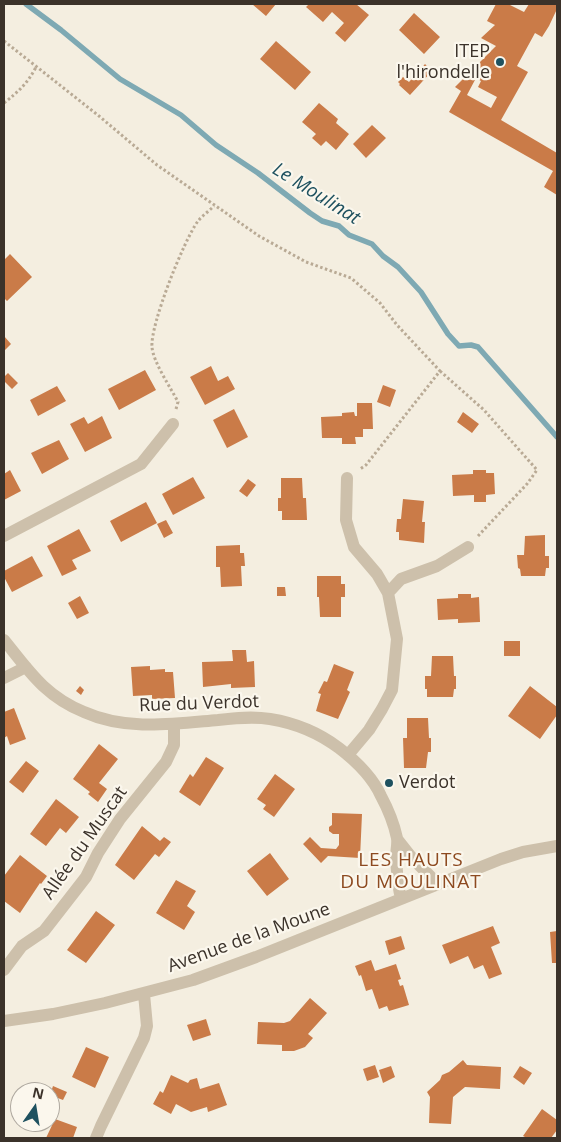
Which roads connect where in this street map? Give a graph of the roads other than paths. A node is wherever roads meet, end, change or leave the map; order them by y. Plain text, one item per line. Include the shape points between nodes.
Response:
1 (172, 424) road end
2 (347, 478) road end
3 (4, 536) edge
4 (468, 547) road end
5 (388, 593) junction
6 (4, 640) edge
7 (26, 667) junction
8 (4, 678) edge
9 (174, 724) junction
10 (348, 755) junction
11 (397, 839) junction
12 (557, 846) edge
13 (435, 884) junction
14 (402, 898) junction
15 (4, 970) edge
16 (144, 994) junction
17 (4, 1021) edge
18 (96, 1138) edge

1 - 3 street via 141,464
2 - 5 street via 346,520 354,547 378,574
4 - 5 street via 437,566 401,579
5 - 10 street via 397,639 392,690 369,730
6 - 7 street, Rue du Verdot
7 - 8 street
7 - 9 street, Rue du Verdot via 48,692 85,713 136,725
9 - 10 street, Rue du Verdot via 234,718 292,723 312,731
9 - 15 street, Allée du Muscat via 174,745 166,762 120,819 86,877 44,931 22,946
10 - 11 street, Rue du Verdot via 371,778 381,794
11 - 13 street, Rue du Verdot
11 - 14 street, Rue du Verdot via 397,883
12 - 13 street, Avenue de la Moune via 523,852
13 - 14 street, Avenue de la Moune
14 - 16 street, Avenue de la Moune via 221,971
16 - 17 street, Avenue de la Moune
16 - 18 street via 147,1015 144,1038

